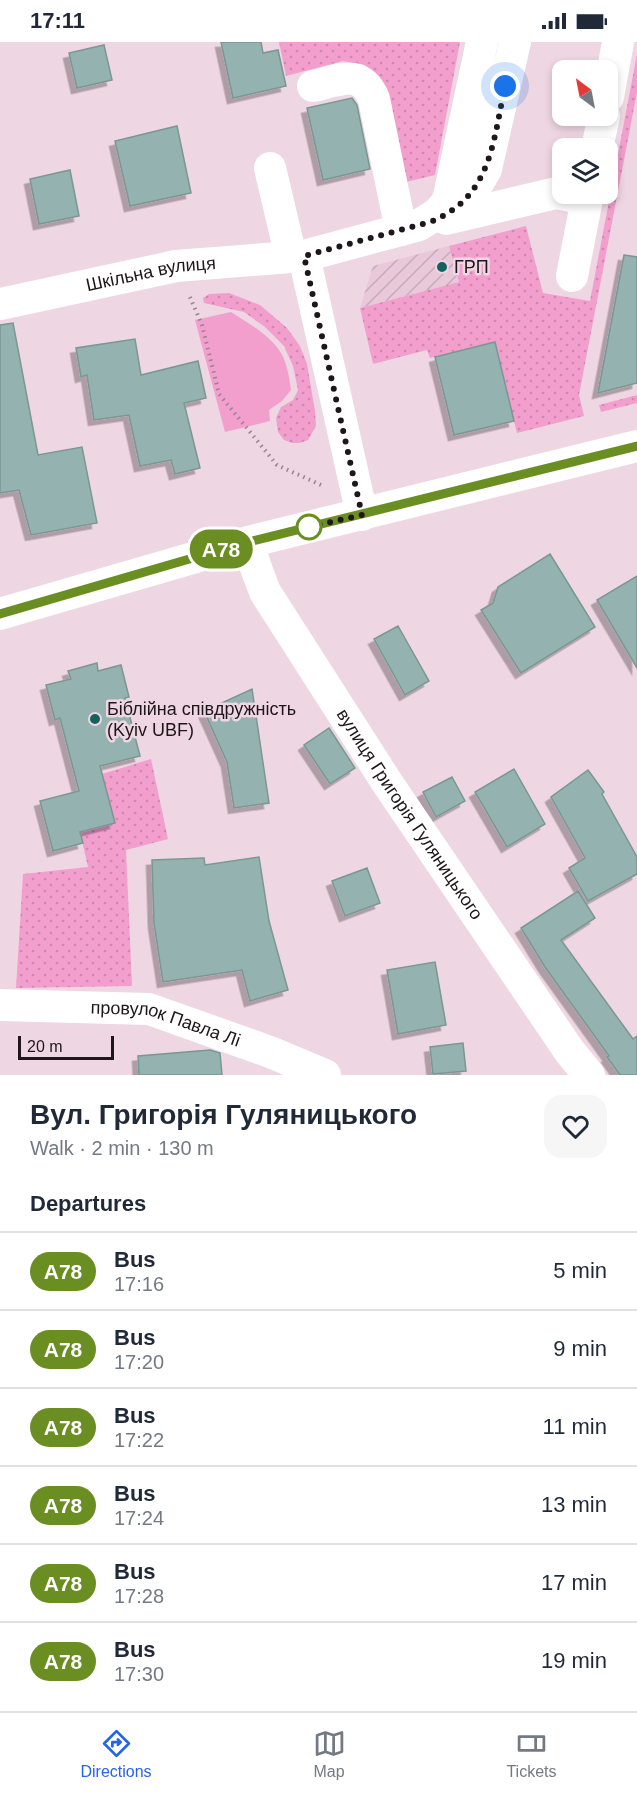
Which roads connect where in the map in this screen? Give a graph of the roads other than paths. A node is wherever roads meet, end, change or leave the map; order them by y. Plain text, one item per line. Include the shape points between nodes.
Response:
1 (482, 42) edge
2 (515, 42) edge
3 (618, 42) edge
4 (615, 60) edge
5 (314, 86) dead end
6 (270, 168) dead end
7 (552, 194) edge
8 (586, 204) edge
9 (406, 229) junction
10 (297, 256) junction
11 (572, 276) dead end
12 (0, 304) edge
13 (637, 446) edge
14 (360, 504) junction
15 (248, 542) junction
16 (0, 614) edge
17 (0, 1005) edge
18 (325, 1075) edge
19 (589, 1075) edge

1 - 9 street via 446,204 428,221
2 - 9 street via 491,153 478,184 456,209
3 - 4 street
5 - 9 street via 350,77 370,90
6 - 10 street
7 - 9 street
8 - 11 street
9 - 10 street, Шкільна вулиця
10 - 12 street, Шкільна вулиця via 176,266
10 - 14 street
13 - 14 street
14 - 15 street
15 - 16 street
15 - 19 street, вулиця Григорія Гуляницького via 265,592 388,784
17 - 18 street, провулок Павла Лі via 149,1009

